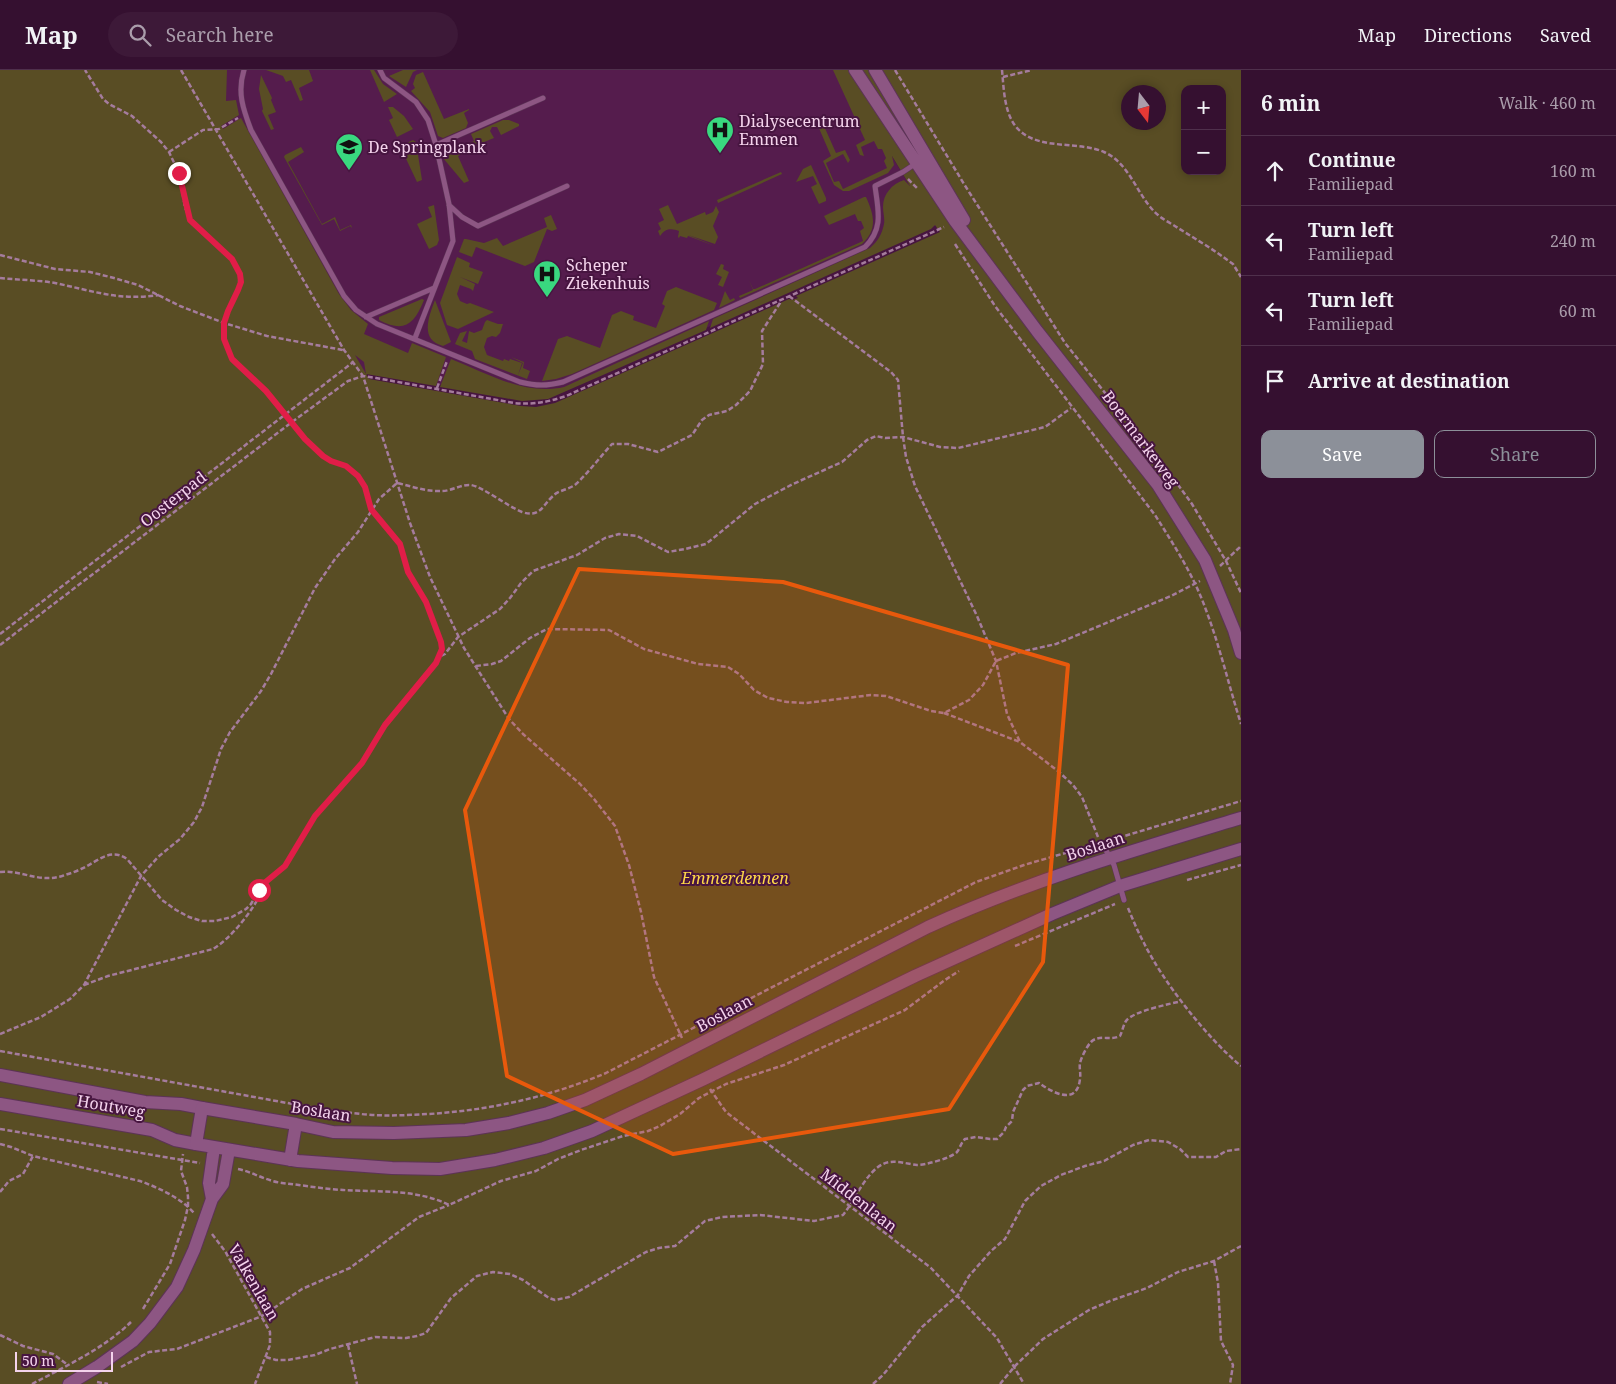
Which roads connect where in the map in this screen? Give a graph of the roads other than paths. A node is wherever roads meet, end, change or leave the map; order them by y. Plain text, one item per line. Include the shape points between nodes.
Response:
1 (244, 70) edge
2 (380, 70) edge
3 (854, 70) edge
4 (875, 70) edge
5 (543, 98) dead end
6 (436, 145) junction
7 (921, 160) junction
8 (567, 186) dead end
9 (449, 204) junction
10 (434, 288) junction
11 (366, 317) junction
12 (415, 338) junction
13 (1241, 653) edge
14 (1241, 818) edge
15 (1102, 843) road end
16 (1241, 849) edge
17 (1110, 858) junction
18 (1120, 886) junction
19 (1124, 900) road end
20 (0, 1075) edge
21 (0, 1104) edge
22 (197, 1107) junction
23 (296, 1124) junction
24 (191, 1143) junction
25 (214, 1148) junction
26 (229, 1150) junction
27 (290, 1160) junction
28 (212, 1199) junction
29 (89, 1381) edge
30 (69, 1384) edge

1 - 11 lane via 240,91 251,130 344,296
2 - 6 lane via 384,78 423,111
3 - 7 main road, Boermarkeweg
4 - 7 main road, Boermarkeweg
5 - 6 lane
6 - 9 lane
7 - 12 lane via 875,186 879,219 872,240 864,247 563,382 544,386 520,382
7 - 13 main road, Boermarkeweg via 955,221 1158,485 1204,560
8 - 9 lane via 478,226
9 - 10 lane via 453,241
10 - 11 lane
10 - 12 lane
11 - 12 lane
14 - 17 main road, Boslaan
15 - 17 lane
16 - 18 main road
17 - 18 lane
17 - 23 main road, Boslaan via 966,909 689,1050 585,1100 548,1113 466,1130 355,1133
18 - 19 lane
18 - 27 main road via 915,976 592,1130 544,1148 440,1169
20 - 22 main road, Houtweg via 145,1102
21 - 24 main road, Houtweg via 152,1130
22 - 23 main road, Boslaan
22 - 24 main road
23 - 27 main road
24 - 25 main road, Houtweg
25 - 26 main road
25 - 28 main road via 209,1183
26 - 27 main road
26 - 28 main road via 223,1184
28 - 29 main road via 177,1287 133,1341
29 - 30 main road

